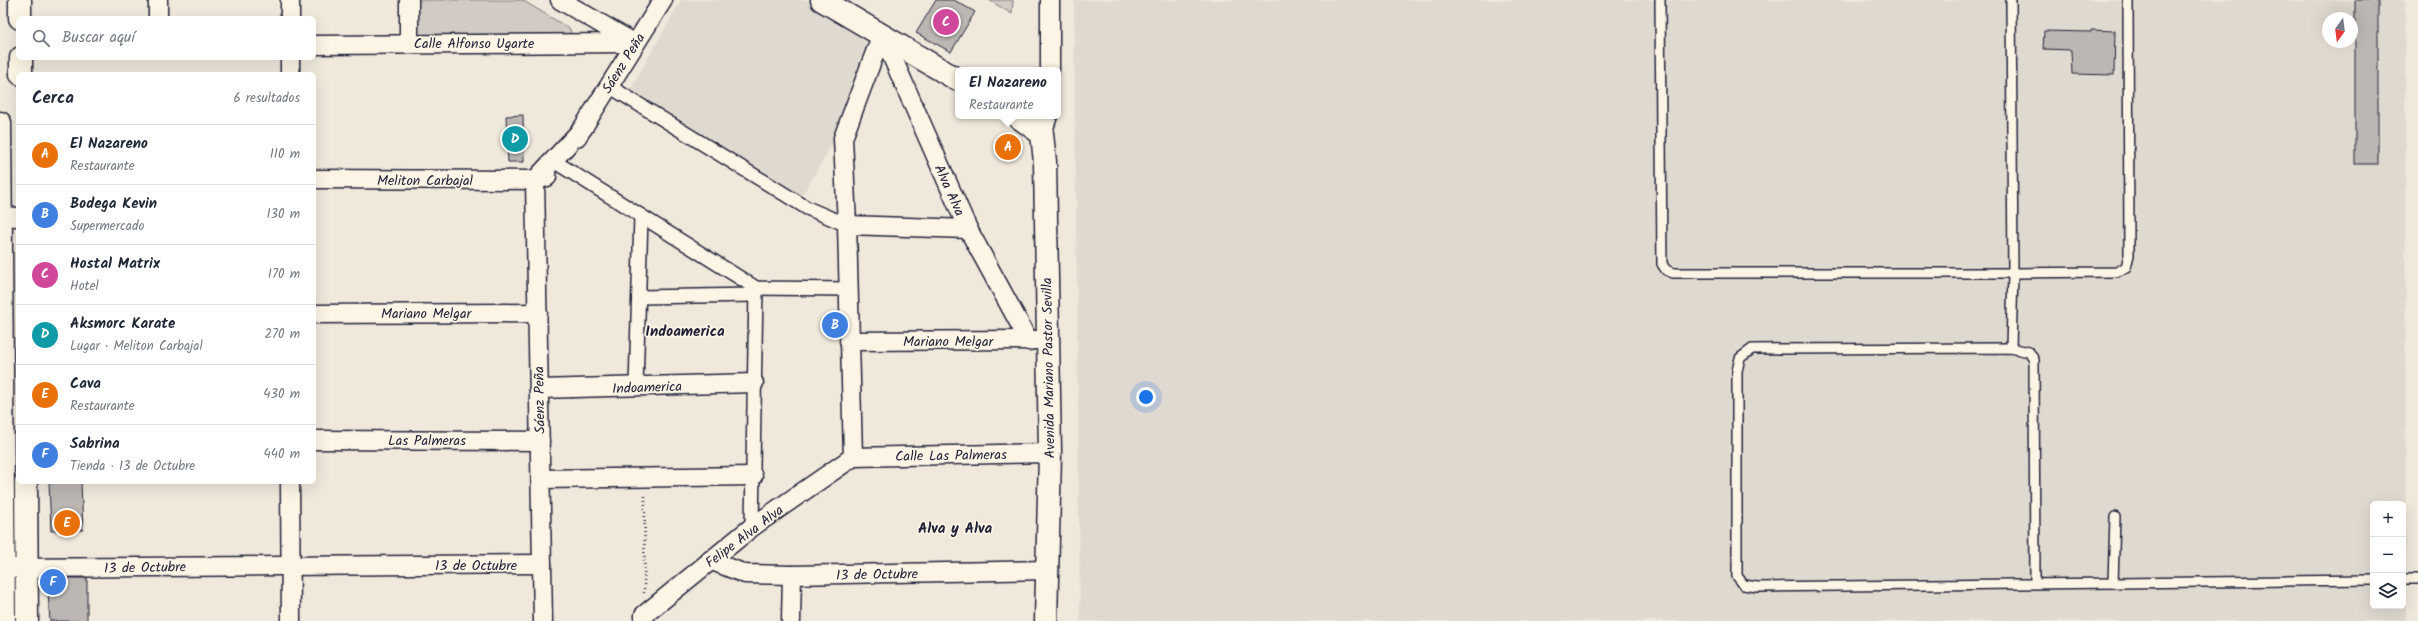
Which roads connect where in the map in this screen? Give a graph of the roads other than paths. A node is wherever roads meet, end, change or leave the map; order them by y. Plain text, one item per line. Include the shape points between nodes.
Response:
1 (20, 0) edge
2 (158, 0) edge
3 (290, 0) edge
4 (409, 0) edge
5 (560, 0) edge
6 (663, 0) edge
7 (822, 0) edge
8 (1050, 0) edge
9 (1660, 0) edge
10 (2011, 0) edge
11 (2128, 0) edge
12 (20, 16) edge
13 (158, 16) edge
14 (290, 16) edge
15 (882, 34) junction
16 (409, 43) junction
17 (635, 43) junction
18 (316, 44) edge
19 (21, 60) edge
20 (290, 60) edge
21 (1050, 67) edge
22 (21, 72) edge
23 (290, 72) edge
24 (955, 78) edge
25 (609, 86) junction
26 (1026, 119) edge
27 (0, 123) edge
28 (1045, 125) edge
29 (584, 127) junction
30 (560, 165) junction
31 (316, 179) edge
32 (536, 180) junction
33 (641, 216) junction
34 (6, 217) edge
35 (847, 225) junction
36 (968, 229) junction
37 (2013, 273) junction
38 (848, 289) junction
39 (756, 291) junction
40 (639, 297) junction
41 (538, 312) junction
42 (316, 314) edge
43 (1038, 340) junction
44 (849, 341) junction
45 (2011, 348) junction
46 (754, 384) junction
47 (636, 387) junction
48 (539, 390) junction
49 (316, 440) edge
50 (540, 441) junction
51 (1050, 454) junction
52 (853, 457) junction
53 (753, 476) junction
54 (541, 479) junction
55 (26, 484) edge
56 (290, 484) edge
57 (2115, 517) dead end
58 (752, 527) junction
59 (710, 560) junction
60 (542, 564) junction
61 (291, 566) junction
62 (2, 567) edge
63 (26, 569) junction
64 (1047, 570) junction
65 (792, 575) junction
66 (2406, 579) edge
67 (2418, 579) edge
68 (2370, 580) edge
69 (2035, 583) junction
70 (2113, 583) junction
71 (644, 618) edge
72 (4, 621) edge
73 (27, 621) edge
74 (291, 621) edge
75 (543, 621) edge
76 (791, 621) edge
77 (1046, 621) edge

1 - 12 street
2 - 13 street
3 - 14 street
4 - 16 street
5 - 17 street
6 - 17 street, Sáenz Peña
7 - 15 street
8 - 21 street
9 - 37 lane via 1662,264 1666,270 1673,273
10 - 37 lane
11 - 37 lane via 2129,256 2126,267 2117,272
15 - 24 street
15 - 35 street via 843,138
15 - 36 street, Alva Alva
16 - 17 street, Calle Alfonso Ugarte
16 - 18 street, Calle Alfonso Ugarte
17 - 25 street, Sáenz Peña
19 - 22 street
20 - 23 street
25 - 29 street, Sáenz Peña
25 - 35 street via 807,208
26 - 28 street
27 - 34 street
28 - 43 street, Avenida Mariano Pastor Sevilla
29 - 30 street, Sáenz Peña
29 - 32 street, Sáenz Peña
30 - 32 street, Sáenz Peña via 550,176
30 - 33 street
31 - 32 street, Meliton Carbajal
32 - 41 street, Sáenz Peña
33 - 39 street
33 - 40 street
34 - 62 street
35 - 36 street
35 - 38 street
36 - 43 street, Alva Alva
37 - 45 lane
38 - 39 street
38 - 44 street
39 - 40 street
39 - 46 street
40 - 47 street
41 - 42 street, Mariano Melgar
41 - 48 street, Sáenz Peña
43 - 44 street, Mariano Melgar
43 - 51 street, Avenida Mariano Pastor Sevilla
44 - 52 street
45 - 69 lane via 2029,352 2034,360
45 - 69 lane via 1752,349 1740,358 1737,371 1737,576 1744,585 1757,587
46 - 47 street, Indoamerica
46 - 53 street
47 - 48 street, Indoamerica
48 - 50 street, Sáenz Peña
49 - 50 street, Las Palmeras
50 - 54 street, Sáenz Peña
51 - 52 street, Calle Las Palmeras
51 - 64 street, Avenida Mariano Pastor Sevilla
52 - 58 street, Felipe Alva Alva
53 - 54 street
53 - 58 street
54 - 60 street, Sáenz Peña
55 - 63 street
56 - 61 street
57 - 70 lane
58 - 59 street, Felipe Alva Alva
59 - 65 street, 13 de Octubre via 746,574
59 - 71 street, Felipe Alva Alva
60 - 61 street, 13 de Octubre
60 - 75 street, Sáenz Peña
61 - 63 street, 13 de Octubre
61 - 74 street
62 - 63 street, 13 de Octubre
62 - 72 street
63 - 73 street
64 - 65 street, 13 de Octubre
64 - 77 street, Avenida Mariano Pastor Sevilla
65 - 76 street
66 - 67 lane
68 - 70 lane
69 - 70 lane

